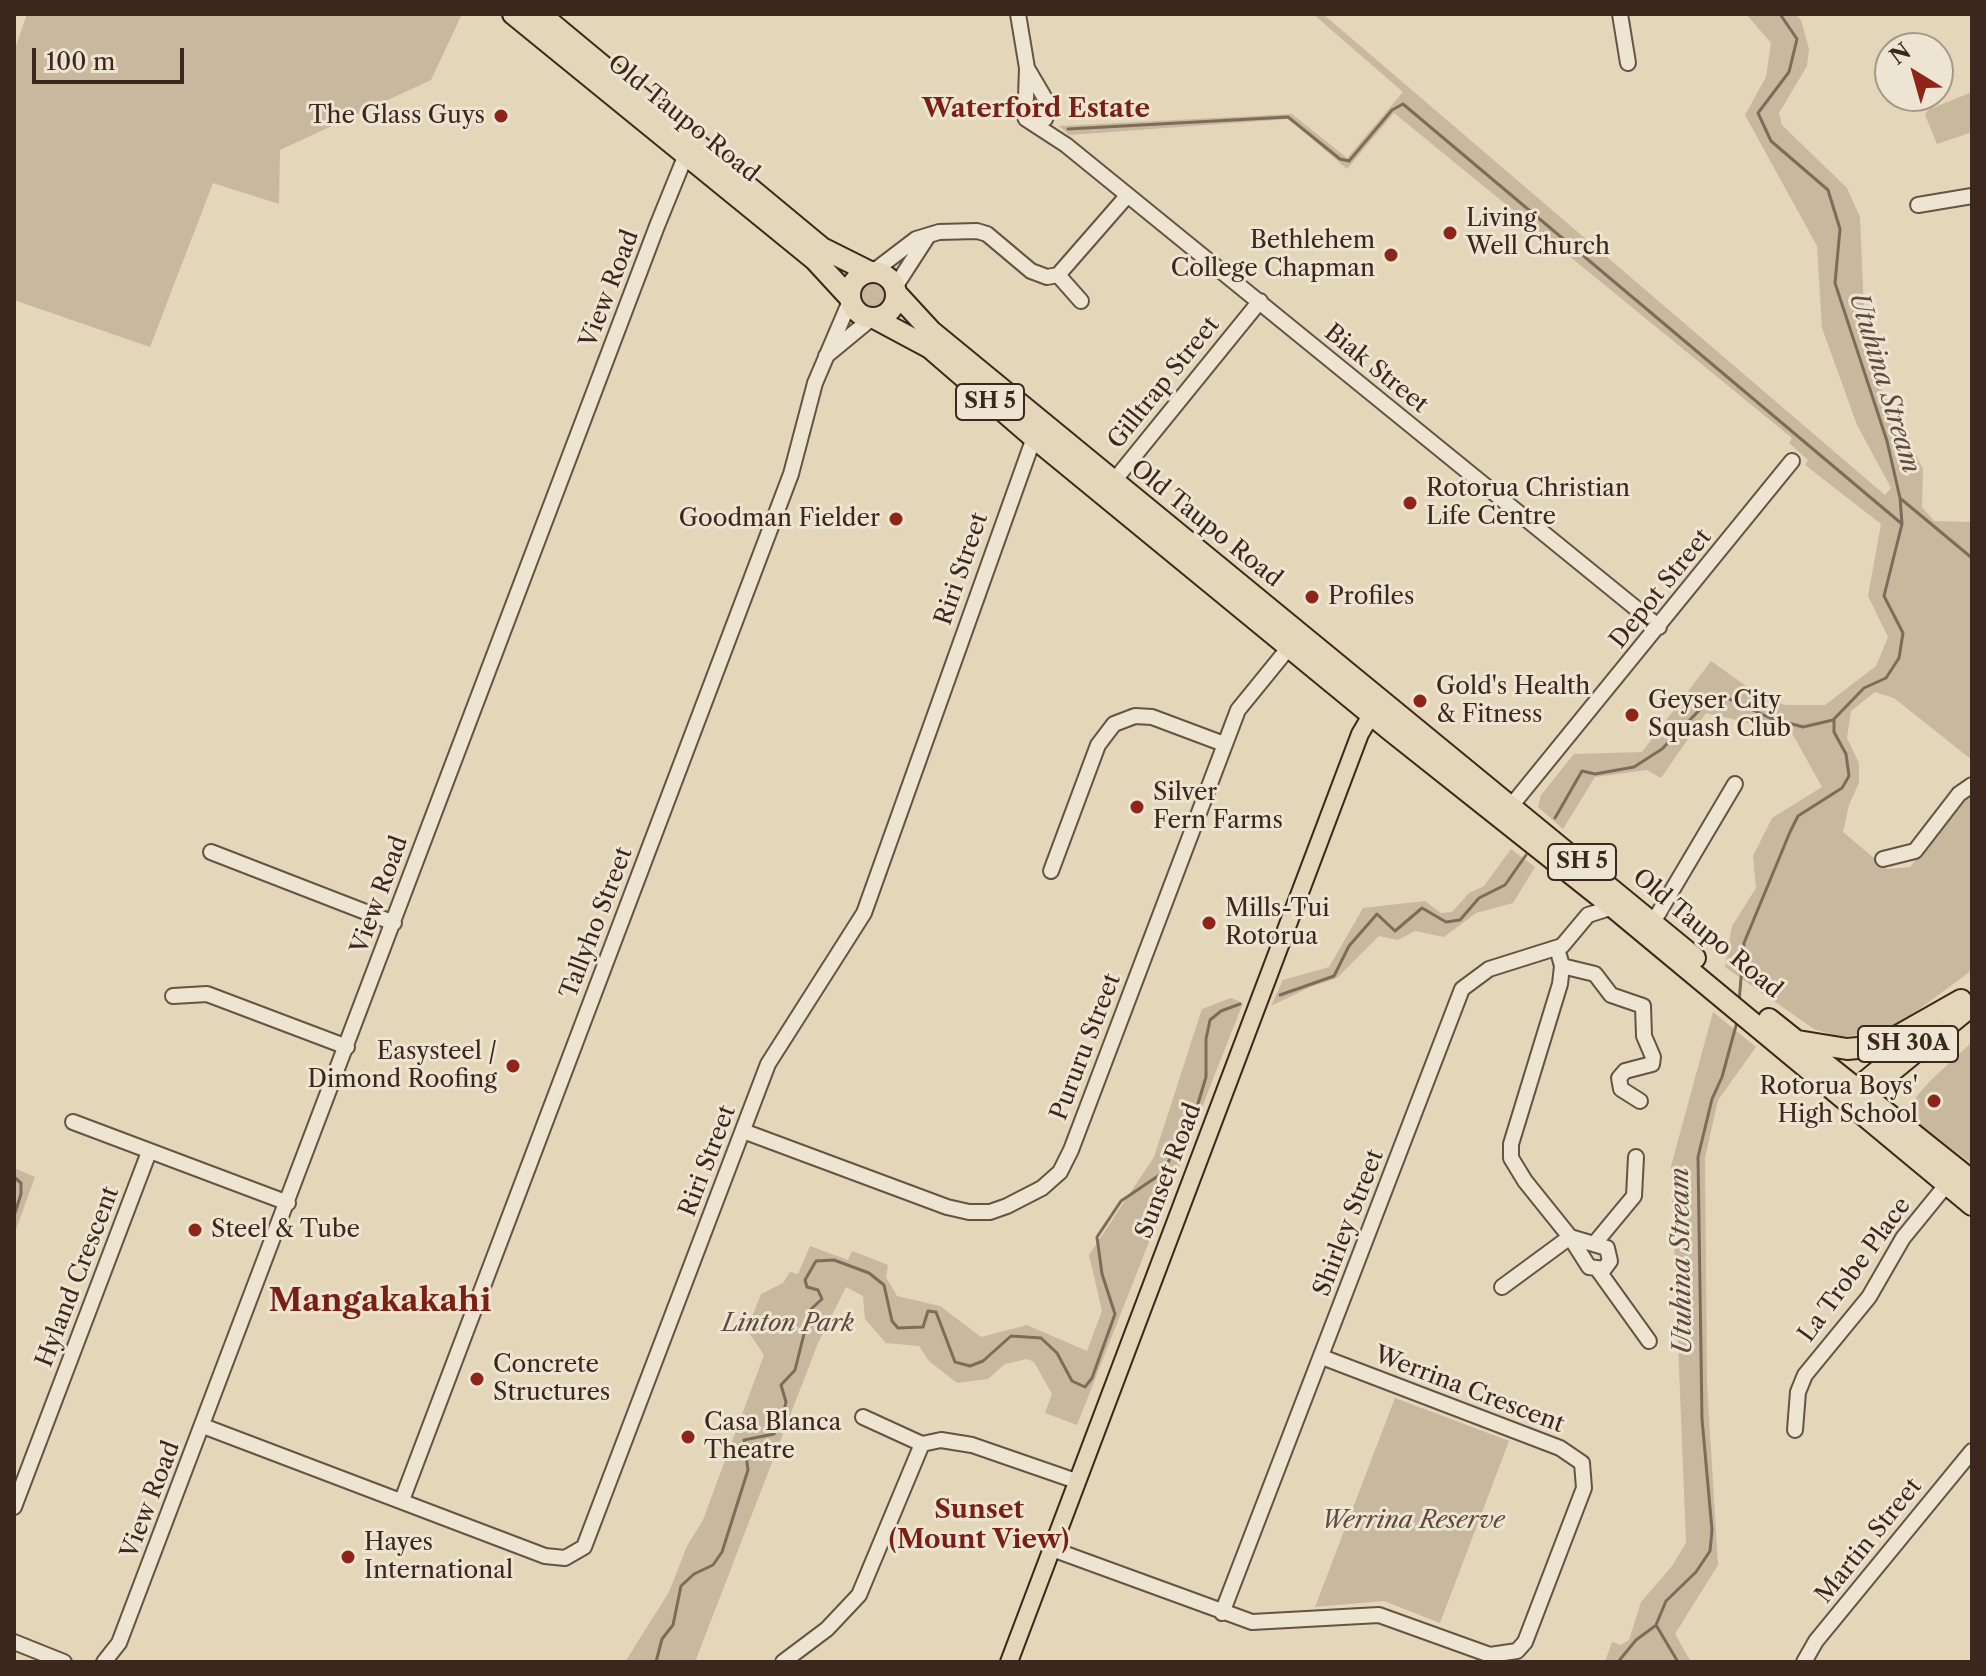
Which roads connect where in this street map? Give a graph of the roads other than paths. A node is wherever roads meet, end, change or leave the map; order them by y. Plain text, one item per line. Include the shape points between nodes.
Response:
1 (540, 14) edge
2 (1018, 14) edge
3 (1620, 14) edge
4 (515, 15) edge
5 (1628, 63) dead end
6 (1033, 96) junction
7 (1041, 119) junction
8 (693, 149) junction
9 (1127, 196) junction
10 (1972, 196) edge
11 (1918, 205) dead end
12 (928, 235) junction
13 (872, 271) junction
14 (1058, 275) junction
15 (896, 290) junction
16 (850, 299) junction
17 (1081, 301) dead end
18 (1260, 301) junction
19 (873, 318) junction
20 (823, 359) junction
21 (1037, 429) junction
22 (1792, 461) dead end
23 (1108, 488) junction
24 (1659, 627) junction
25 (1296, 639) junction
26 (1376, 707) junction
27 (1224, 744) junction
28 (1735, 784) dead end
29 (1972, 785) edge
30 (1507, 811) junction
31 (211, 852) dead end
32 (1883, 859) dead end
33 (1051, 871) dead end
34 (1586, 886) junction
35 (1613, 907) junction
36 (1588, 915) junction
37 (394, 923) junction
38 (1646, 925) junction
39 (1557, 948) junction
40 (1562, 966) junction
41 (173, 996) dead end
42 (1968, 1000) edge
43 (1748, 1011) junction
44 (1794, 1040) junction
45 (347, 1047) junction
46 (1853, 1098) junction
47 (1640, 1101) dead end
48 (73, 1122) dead end
49 (743, 1131) junction
50 (149, 1152) junction
51 (1636, 1157) dead end
52 (1972, 1181) edge
53 (1947, 1184) junction
54 (1972, 1191) edge
55 (288, 1203) junction
56 (1972, 1205) edge
57 (1570, 1237) junction
58 (1595, 1243) junction
59 (1598, 1270) junction
60 (1502, 1287) dead end
61 (1649, 1341) dead end
62 (1322, 1357) junction
63 (863, 1417) dead end
64 (203, 1426) junction
65 (1795, 1430) dead end
66 (922, 1444) junction
67 (1972, 1451) edge
68 (1076, 1481) junction
69 (402, 1500) junction
70 (14, 1507) edge
71 (1052, 1549) junction
72 (1222, 1613) junction
73 (14, 1642) edge
74 (64, 1662) edge
75 (104, 1662) edge
76 (783, 1662) edge
77 (1009, 1662) edge
78 (1804, 1662) edge

1 - 8 highway, Old Taupo Road / SH 5
2 - 6 street
3 - 5 street
4 - 8 highway, Old Taupo Road / SH 5
6 - 7 street via 1050,103
6 - 7 street via 1022,113
7 - 9 street, Biak Street
8 - 13 highway, Old Taupo Road / SH 5 via 822,248
8 - 16 highway, Old Taupo Road / SH 5 via 815,260
8 - 37 street, View Road via 657,226
9 - 14 street
9 - 18 street, Biak Street
10 - 11 street
12 - 13 street
12 - 14 street via 987,234 1031,271
12 - 15 street
13 - 15 highway, SH 5 via 885,275
13 - 16 highway via 856,278
14 - 17 street
15 - 19 highway via 890,310
15 - 21 highway, Old Taupo Road / SH 5 via 931,331
16 - 19 highway, SH 5 via 856,311
16 - 20 street, Tallyho Street
18 - 23 street, Gilltrap Street
18 - 24 street, Biak Street
19 - 20 street
19 - 21 highway, Old Taupo Road / SH 5 via 930,348
20 - 69 street, Tallyho Street via 791,474
21 - 23 highway, Old Taupo Road / SH 5
21 - 49 street, Riri Street via 864,913 775,1052
22 - 24 street, Depot Street
23 - 25 highway, Old Taupo Road / SH 5
24 - 30 street, Depot Street
25 - 26 highway, Old Taupo Road / SH 5
25 - 27 street, Pururu Street via 1238,710
26 - 30 highway, Old Taupo Road / SH 5
26 - 68 main road, Sunset Road
27 - 33 street via 1152,717 1135,716 1114,724 1098,745
27 - 49 street, Pururu Street via 1071,1150 1060,1172 1042,1188 1015,1204 969,1212
28 - 38 street
29 - 32 street via 1915,851
30 - 34 highway, Old Taupo Road / SH 5
30 - 38 highway, Old Taupo Road / SH 5
31 - 37 street
34 - 35 highway, Old Taupo Road / SH 5
34 - 36 street
35 - 36 street
35 - 38 highway, Old Taupo Road / SH 5
36 - 39 street, Shirley Street
37 - 45 street, View Road
38 - 43 highway, Old Taupo Road / SH 5
39 - 40 street
39 - 62 street, Shirley Street via 1477,974 1462,989
40 - 47 street via 1595,974 1611,995 1643,1006 1652,1064 1625,1071 1619,1078 1621,1089
40 - 57 street via 1510,1148 1518,1171
41 - 45 street via 207,994
42 - 44 highway via 1869,1047 1847,1049
42 - 46 main road, SH 30A
43 - 44 highway, Old Taupo Road / SH 5
43 - 46 highway, Old Taupo Road / SH 5
44 - 46 highway, Old Taupo Road / SH 5
45 - 55 street, View Road
46 - 52 highway, Old Taupo Road / SH 5
46 - 53 highway, Old Taupo Road / SH 5
48 - 50 street
49 - 69 street, Riri Street via 584,1547 565,1558 545,1556
50 - 55 street
50 - 70 street, Hyland Crescent
51 - 58 street via 1634,1196
53 - 54 highway, Old Taupo Road / SH 5 via 1958,1181
53 - 56 highway, Old Taupo Road / SH 5
53 - 65 street, La Trobe Place via 1903,1238 1869,1297 1805,1375
55 - 64 street, View Road
57 - 58 street
57 - 59 street via 1589,1267
57 - 60 street
58 - 59 street via 1611,1254 1604,1269
59 - 61 street
62 - 72 street, Shirley Street
62 - 72 street, Werrina Crescent via 1560,1448 1582,1463 1584,1488 1525,1642 1517,1651 1490,1655 1379,1615 1258,1623
63 - 66 street
64 - 69 street, Riri Street
64 - 75 street, View Road via 119,1643
66 - 68 street via 941,1440 972,1445
66 - 76 street via 859,1595 827,1629
67 - 78 street, Martin Street
68 - 71 main road, Sunset Road
71 - 72 street, Werrina Crescent
71 - 77 main road, Sunset Road
73 - 74 street

